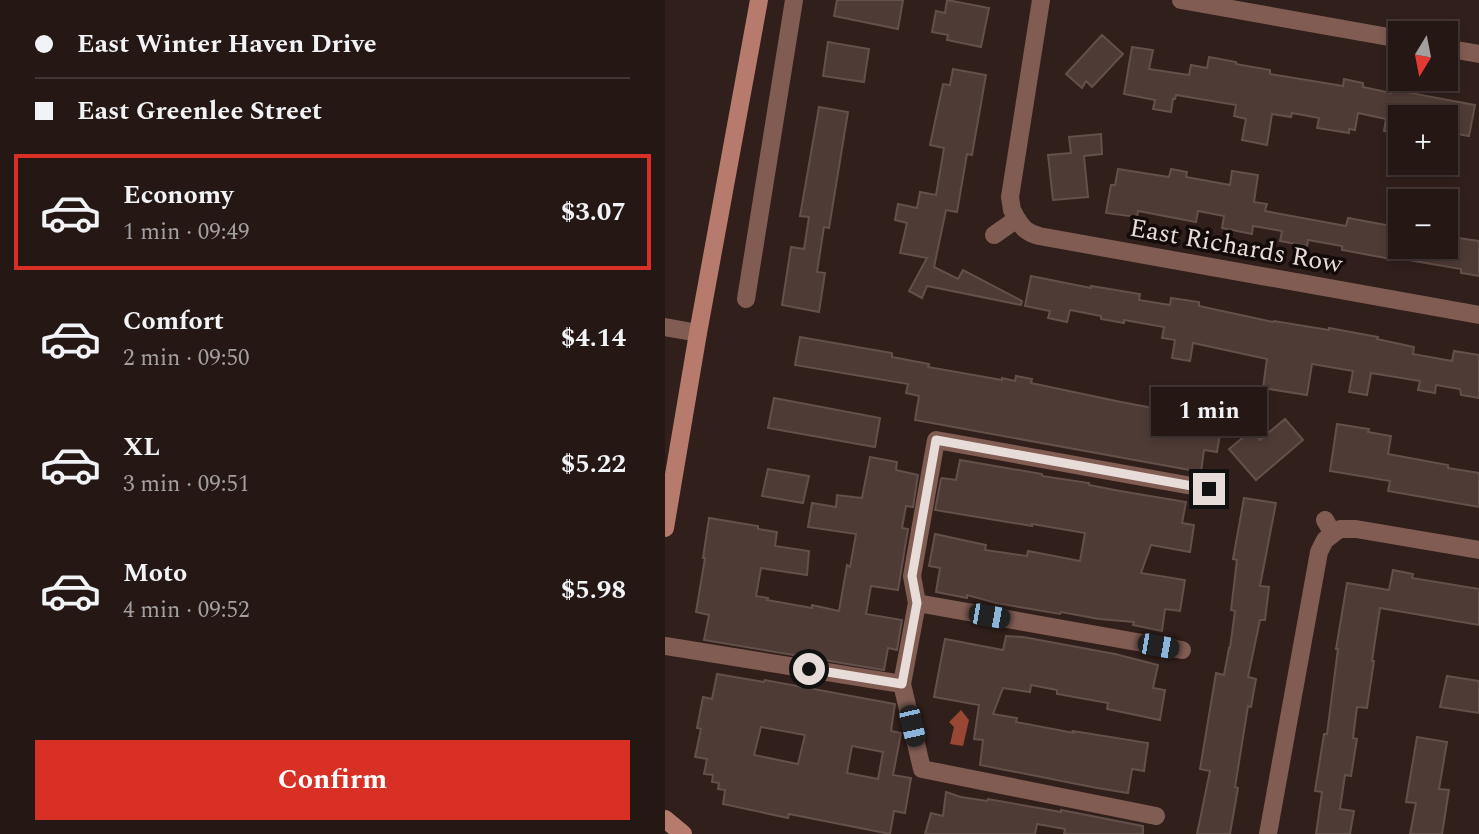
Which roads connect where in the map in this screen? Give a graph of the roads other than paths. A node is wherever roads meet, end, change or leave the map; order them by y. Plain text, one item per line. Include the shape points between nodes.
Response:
1 (759, 0) edge
2 (794, 0) edge
3 (1041, 0) edge
4 (1181, 0) edge
5 (1388, 37) edge
6 (1458, 50) edge
7 (1479, 54) edge
8 (1017, 219) junction
9 (994, 235) dead end
10 (745, 299) dead end
11 (1479, 315) edge
12 (665, 327) edge
13 (698, 333) junction
14 (1209, 489) dead end
15 (665, 528) edge
16 (1479, 550) edge
17 (917, 603) junction
18 (665, 646) edge
19 (1182, 650) dead end
20 (902, 684) junction
21 (1156, 816) dead end
22 (665, 819) edge
23 (683, 834) edge
24 (1268, 834) edge

1 - 13 main road
2 - 10 street
3 - 8 street via 1010,197
4 - 5 street
6 - 7 street
8 - 9 street
8 - 11 street, East Richards Row via 1028,233 1039,236
12 - 13 street
13 - 15 main road
14 - 17 street via 936,440 912,576
16 - 24 street via 1329,527 1319,552
17 - 19 street
17 - 20 street
18 - 20 street
20 - 21 street via 922,769
22 - 23 main road

